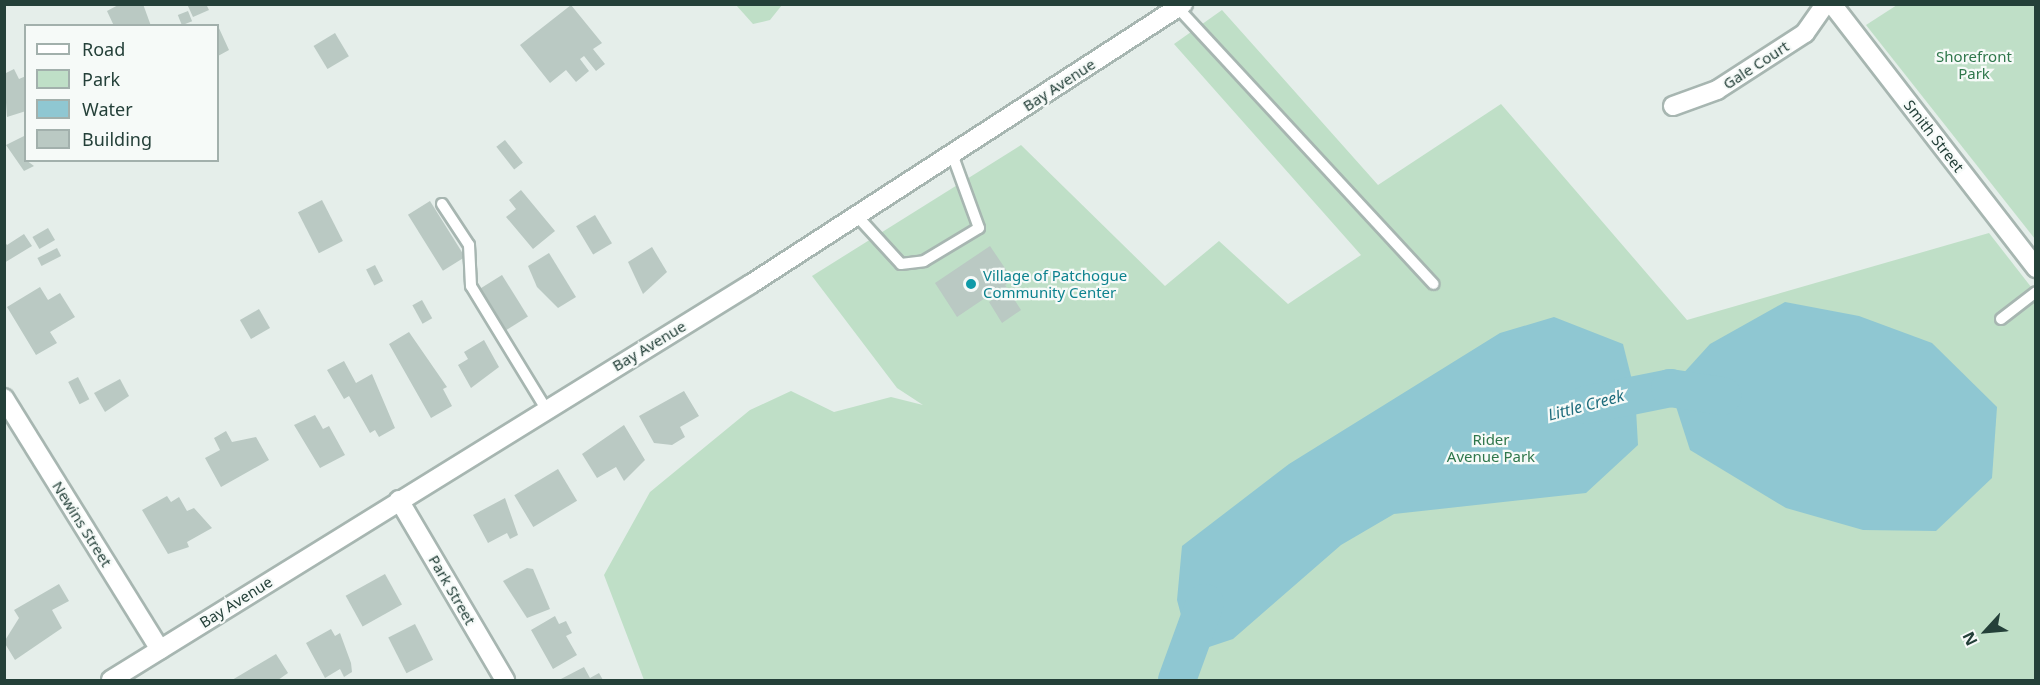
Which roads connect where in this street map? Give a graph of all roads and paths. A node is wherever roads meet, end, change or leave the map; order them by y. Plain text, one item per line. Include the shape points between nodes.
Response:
1 (1825, 4) edge
2 (1832, 4) edge
3 (1171, 8) edge
4 (1673, 106) dead end
5 (952, 154) junction
6 (442, 204) dead end
7 (857, 216) junction
8 (2036, 268) edge
9 (1434, 284) dead end
10 (2036, 292) edge
11 (2001, 319) dead end
12 (4, 398) edge
13 (546, 409) junction
14 (399, 500) junction
15 (160, 650) junction
16 (111, 681) edge
17 (505, 681) edge

1 - 4 street, Gale Court via 1805,33 1717,90
2 - 8 street, Smith Street
3 - 5 street, Bay Avenue
3 - 9 lane
5 - 7 street, Bay Avenue
5 - 7 lane via 979,228 924,261 901,264
6 - 13 lane via 470,245 471,286
7 - 13 street, Bay Avenue
10 - 11 lane
12 - 15 street, Newins Street
13 - 14 street, Bay Avenue
14 - 15 street, Bay Avenue
14 - 17 street, Park Street
15 - 16 street, Bay Avenue

